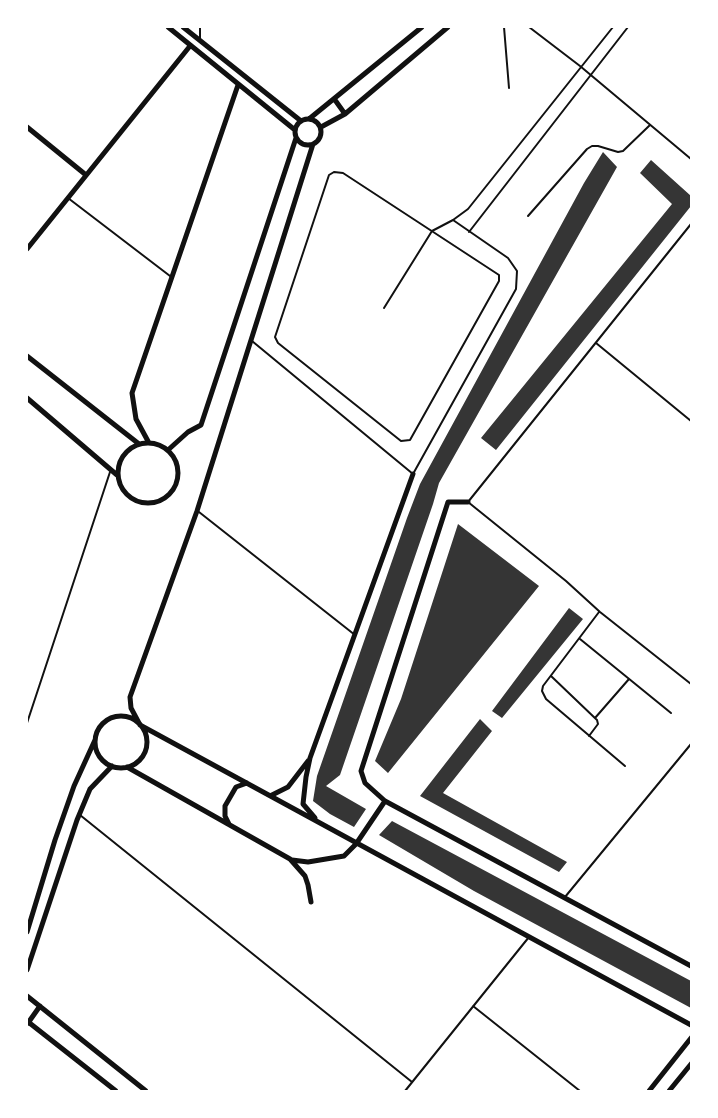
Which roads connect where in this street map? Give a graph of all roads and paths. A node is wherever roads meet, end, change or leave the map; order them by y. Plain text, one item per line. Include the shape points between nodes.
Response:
1 (168, 27) edge
2 (183, 27) edge
3 (200, 27) edge
4 (422, 27) edge
5 (448, 27) edge
6 (504, 27) edge
7 (529, 27) edge
8 (613, 27) edge
9 (628, 27) edge
10 (200, 41) junction
11 (190, 45) junction
12 (580, 66) junction
13 (590, 75) junction
14 (238, 85) junction
15 (509, 88) dead end
16 (334, 100) junction
17 (345, 114) junction
18 (309, 119) junction
19 (301, 121) junction
20 (652, 126) junction
21 (27, 127) edge
22 (321, 127) junction
23 (295, 130) junction
24 (297, 138) junction
25 (313, 144) junction
26 (691, 159) edge
27 (86, 176) junction
28 (68, 198) junction
29 (528, 216) dead end
30 (453, 220) junction
31 (691, 224) edge
32 (432, 231) junction
33 (469, 232) junction
34 (27, 249) edge
35 (171, 277) junction
36 (384, 308) dead end
37 (250, 339) junction
38 (596, 343) junction
39 (27, 356) edge
40 (27, 398) edge
41 (691, 421) edge
42 (149, 443) junction
43 (139, 444) junction
44 (168, 450) junction
45 (111, 470) junction
46 (413, 474) junction
47 (117, 475) junction
48 (468, 502) junction
49 (197, 511) junction
50 (600, 612) junction
51 (355, 634) junction
52 (579, 638) junction
53 (550, 676) junction
54 (629, 678) junction
55 (691, 684) edge
56 (670, 713) dead end
57 (595, 718) junction
58 (27, 723) edge
59 (140, 725) junction
60 (589, 736) junction
61 (95, 740) junction
62 (691, 744) edge
63 (310, 758) junction
64 (112, 766) junction
65 (625, 766) dead end
66 (127, 767) junction
67 (246, 783) junction
68 (270, 796) junction
69 (385, 801) junction
70 (80, 814) junction
71 (318, 821) junction
72 (229, 825) junction
73 (356, 844) junction
74 (290, 859) junction
75 (564, 899) junction
76 (311, 902) dead end
77 (27, 932) edge
78 (529, 937) junction
79 (691, 966) edge
80 (27, 970) edge
81 (27, 996) edge
82 (40, 1006) junction
83 (473, 1006) junction
84 (28, 1022) edge
85 (691, 1024) edge
86 (691, 1038) edge
87 (691, 1064) edge
88 (412, 1082) junction
89 (116, 1091) edge
90 (146, 1091) edge
91 (405, 1091) edge
92 (580, 1091) edge
93 (649, 1091) edge
94 (669, 1091) edge

1 - 11 street
2 - 10 street
3 - 10 lane
4 - 16 street
5 - 17 street
6 - 15 lane
7 - 12 lane
8 - 12 lane
9 - 13 lane
10 - 19 street
11 - 14 street
11 - 27 street
12 - 13 lane
12 - 30 lane via 468,208
13 - 20 lane
13 - 33 lane
14 - 23 street
14 - 35 street
16 - 17 street
16 - 18 street
17 - 22 street
18 - 19 street
18 - 22 street
19 - 23 street
20 - 26 lane
20 - 29 lane via 623,151 598,146 587,149
21 - 27 street
22 - 25 street via 320,138
23 - 24 street
24 - 25 street
24 - 44 street via 201,425
25 - 37 street
27 - 28 street
28 - 34 street
28 - 35 lane
30 - 32 lane
30 - 33 lane
31 - 38 lane
32 - 32 lane via 343,173 329,175 275,337 400,441 410,440 499,281 499,275
32 - 36 lane
33 - 46 lane via 508,258 517,271 516,289
35 - 42 street via 132,393 136,419
37 - 46 lane
37 - 49 street
38 - 41 lane
38 - 48 lane
39 - 43 street
40 - 45 street
42 - 43 street
42 - 44 street
43 - 47 street via 123,456
44 - 47 street via 178,467 178,477 175,487 161,501 151,504 132,500 124,493
45 - 47 street
45 - 58 lane
46 - 51 street
48 - 50 lane
48 - 69 street via 448,502 361,771 365,783
49 - 51 lane
49 - 59 street via 130,697
50 - 52 lane
50 - 55 lane
51 - 63 street
52 - 53 lane
52 - 54 lane
53 - 57 lane
53 - 60 lane via 542,689 544,696
54 - 56 lane
54 - 57 lane
57 - 60 lane via 598,724
59 - 61 street via 127,717 111,718 99,729
59 - 66 street via 147,741 146,750
59 - 67 street
60 - 65 lane
61 - 64 street via 99,756
61 - 77 street via 74,786
62 - 75 lane
63 - 68 street via 288,788
63 - 71 street via 303,804
64 - 66 street
64 - 70 street via 90,789
66 - 72 street
67 - 68 street
67 - 72 street via 230,794 225,806
68 - 71 street
69 - 73 street
69 - 75 street
70 - 80 street
70 - 88 lane
71 - 73 street
72 - 74 street
73 - 74 street via 344,856 327,860
73 - 78 street
74 - 76 street via 305,876
75 - 79 street
78 - 83 lane
78 - 85 street
81 - 82 street
82 - 84 street
82 - 90 street
83 - 88 lane
83 - 92 lane
84 - 89 street
86 - 93 street
87 - 94 street
88 - 91 lane

